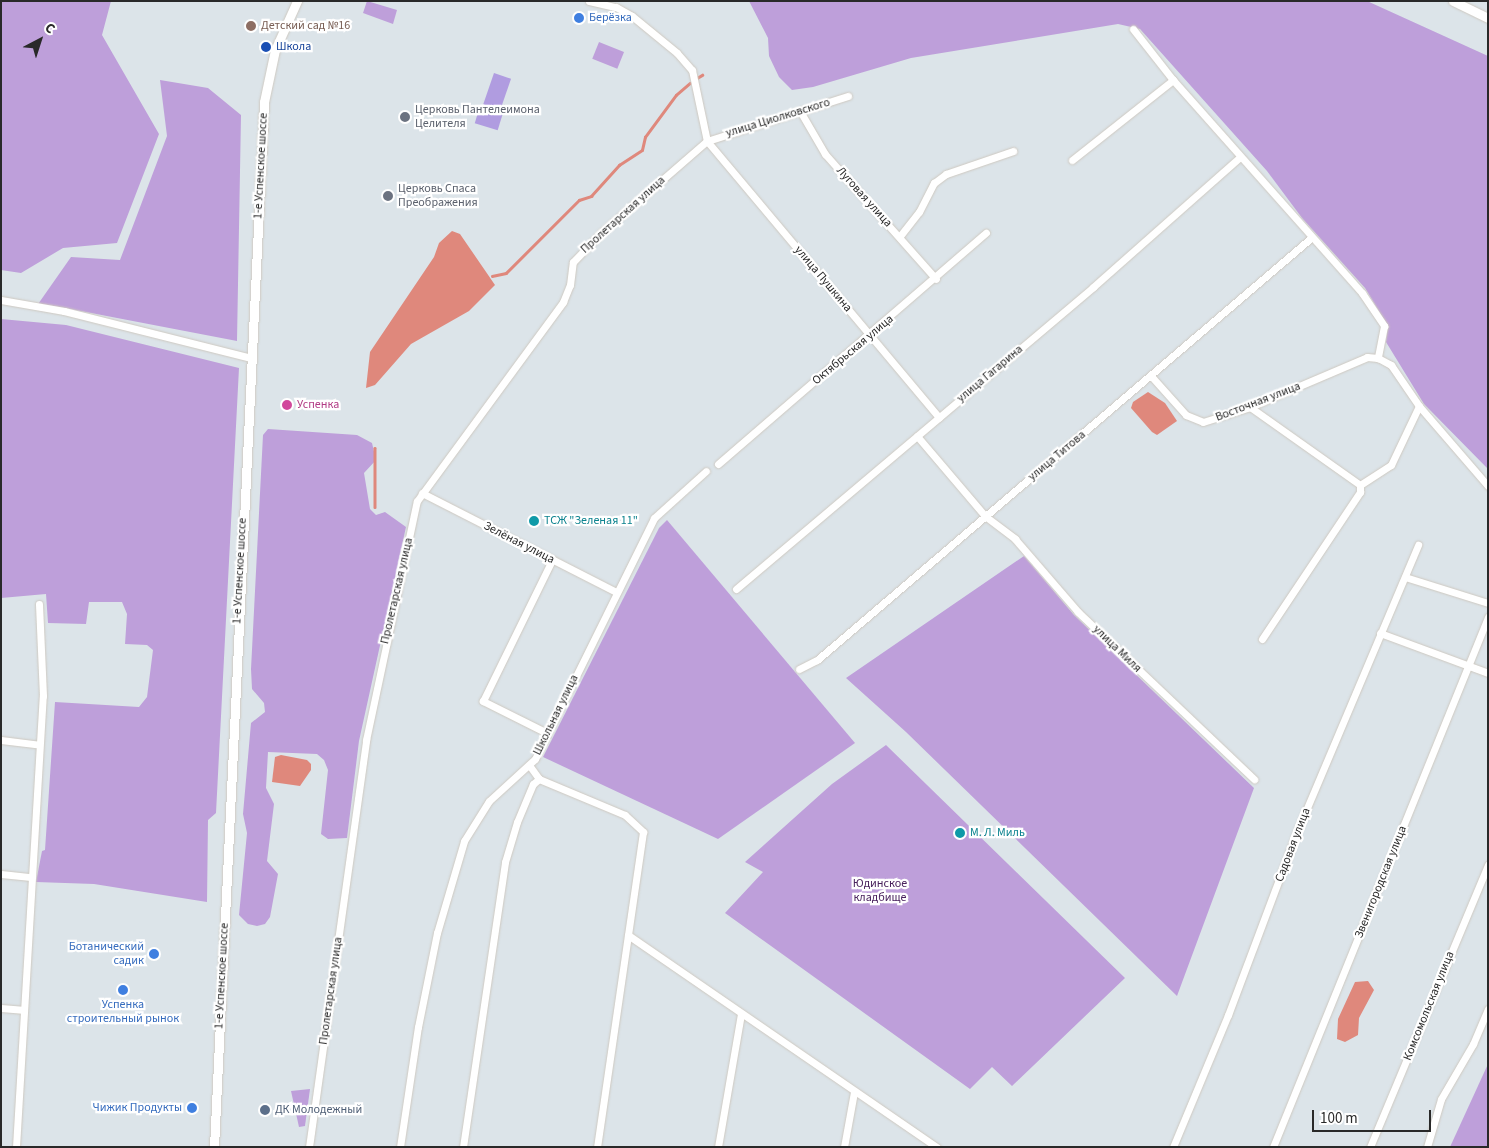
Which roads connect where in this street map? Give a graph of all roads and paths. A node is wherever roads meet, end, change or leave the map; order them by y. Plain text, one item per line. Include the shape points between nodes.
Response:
1 (297, 1) edge
2 (589, 1) edge
3 (1453, 1) edge
4 (1488, 18) edge
5 (1132, 29) dead end
6 (1173, 80) junction
7 (848, 96) dead end
8 (800, 111) junction
9 (707, 141) junction
10 (1014, 151) dead end
11 (1240, 157) junction
12 (1072, 160) dead end
13 (986, 233) dead end
14 (900, 236) junction
15 (1311, 238) junction
16 (936, 279) junction
17 (1, 300) edge
18 (871, 335) junction
19 (252, 358) junction
20 (1378, 358) junction
21 (1152, 377) junction
22 (1419, 406) junction
23 (1250, 407) junction
24 (939, 417) junction
25 (917, 436) junction
26 (718, 464) dead end
27 (706, 471) dead end
28 (1360, 485) junction
29 (1488, 486) edge
30 (422, 494) junction
31 (986, 516) junction
32 (1418, 545) dead end
33 (552, 560) junction
34 (1406, 577) junction
35 (736, 589) dead end
36 (616, 592) junction
37 (1488, 603) edge
38 (40, 604) dead end
39 (1488, 617) edge
40 (1380, 633) junction
41 (1262, 639) dead end
42 (1468, 666) junction
43 (799, 669) dead end
44 (1488, 673) edge
45 (547, 733) junction
46 (1, 740) edge
47 (39, 745) junction
48 (528, 765) junction
49 (539, 779) junction
50 (1254, 779) dead end
51 (1488, 864) edge
52 (1, 874) edge
53 (31, 877) junction
54 (628, 935) junction
55 (1, 1008) edge
56 (1488, 1009) edge
57 (22, 1010) junction
58 (742, 1014) junction
59 (854, 1092) junction
60 (16, 1147) edge
61 (214, 1147) edge
62 (309, 1147) edge
63 (400, 1147) edge
64 (463, 1147) edge
65 (597, 1147) edge
66 (718, 1147) edge
67 (844, 1147) edge
68 (937, 1147) edge
69 (1173, 1147) edge
70 (1273, 1147) edge
71 (1370, 1147) edge
72 (1427, 1147) edge

1 - 19 main road, 1-е Успенское шоссе via 278,43 266,84
2 - 9 street via 616,7 632,16 687,64 692,70
3 - 4 main road
5 - 6 street
6 - 11 street
6 - 12 street
7 - 8 street, улица Циолковского
8 - 9 street, улица Циолковского
8 - 14 street, Луговая улица via 824,154
9 - 18 street, улица Пушкина
9 - 30 street, Пролетарская улица via 578,255 563,302
10 - 14 street via 946,174 934,183 919,212
11 - 15 street
11 - 24 street, улица Гагарина
13 - 16 street, Октябрьская улица
14 - 16 street, Луговая улица
15 - 20 street via 1362,293 1384,326
15 - 21 street, улица Титова
16 - 18 street, Октябрьская улица
17 - 19 street via 64,310
18 - 24 street, улица Пушкина
18 - 26 street, Октябрьская улица
19 - 61 main road, 1-е Успенское шоссе
20 - 22 street via 1391,365
20 - 23 street, Восточная улица via 1367,358
21 - 23 street, Восточная улица via 1195,422
21 - 31 street, улица Титова
22 - 28 street via 1391,466
22 - 29 street
23 - 28 street
24 - 25 street, улица Гагарина
25 - 31 street
25 - 35 street, улица Гагарина
27 - 36 street, Школьная улица via 654,518
28 - 41 street via 1360,492
30 - 33 street, Зелёная улица
30 - 62 street, Пролетарская улица via 417,501 390,616 366,740
31 - 43 street, улица Титова via 817,660
31 - 50 street, улица Миля via 1015,539 1078,612
32 - 34 street, Садовая улица
33 - 36 street, Зелёная улица
33 - 45 street via 483,701
34 - 37 street
34 - 40 street, Садовая улица
36 - 45 street, Школьная улица
38 - 47 street via 43,696
39 - 42 street, Звенигородская улица
40 - 42 street
40 - 69 street, Садовая улица via 1296,834 1228,1015
42 - 44 street
42 - 70 street, Звенигородская улица
45 - 48 street, Школьная улица via 535,759
46 - 47 street
47 - 53 street
48 - 49 street
48 - 63 street, Школьная улица via 489,801 464,841 454,866 418,1027
49 - 54 street via 625,815 641,827 643,832
49 - 64 street via 533,784 517,822 505,862
51 - 71 street, Комсомольская улица
52 - 53 street
53 - 57 street
54 - 58 street
54 - 65 street
55 - 57 street
56 - 72 street via 1441,1099
57 - 60 street
58 - 59 street
58 - 66 street
59 - 67 street
59 - 68 street

